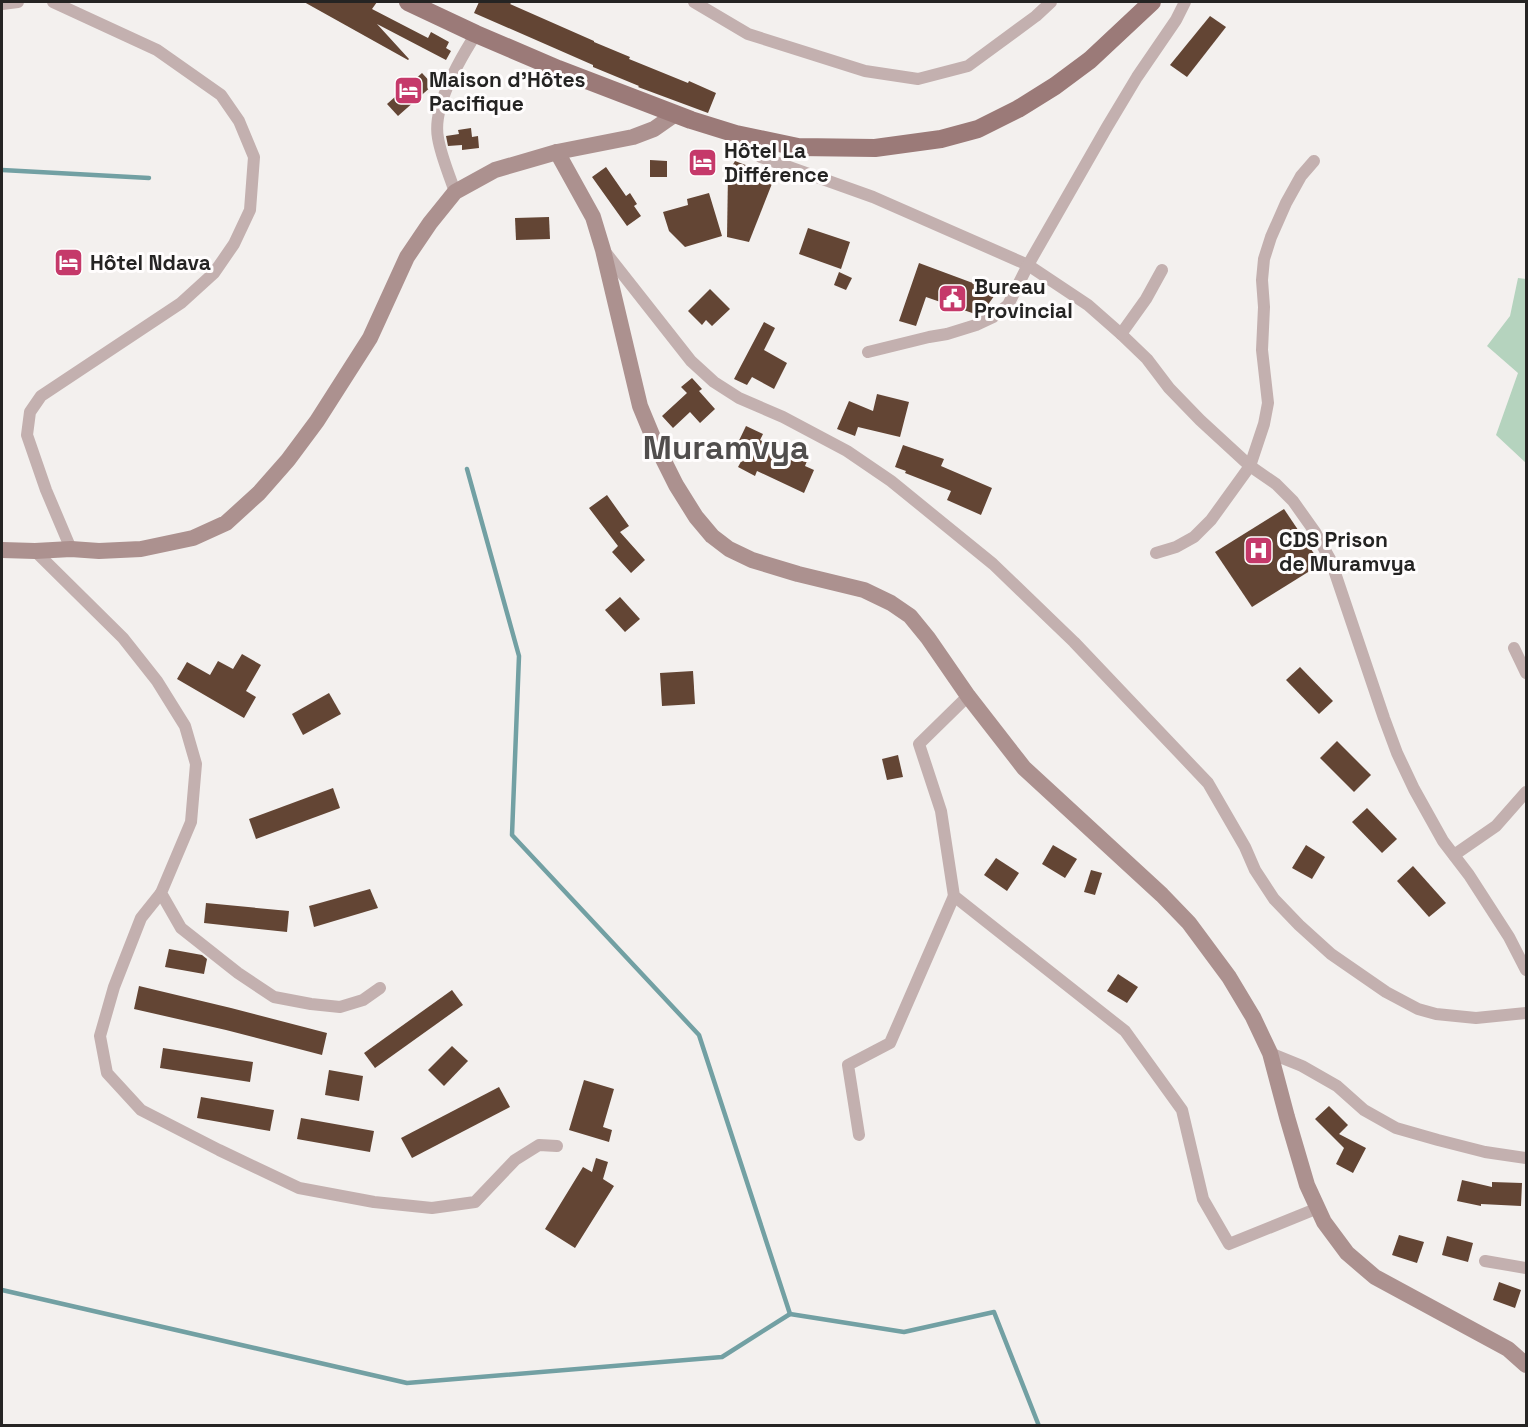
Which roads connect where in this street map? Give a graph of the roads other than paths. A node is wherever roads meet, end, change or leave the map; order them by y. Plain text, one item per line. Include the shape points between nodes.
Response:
1 (18, 2) edge
2 (53, 2) edge
3 (408, 2) edge
4 (694, 2) edge
5 (1051, 2) edge
6 (1185, 2) edge
7 (1147, 3) edge
8 (2, 4) edge
9 (476, 34) junction
10 (674, 115) junction
11 (736, 134) junction
12 (557, 152) junction
13 (1314, 161) dead end
14 (455, 192) junction
15 (603, 249) junction
16 (1028, 266) junction
17 (1162, 270) dead end
18 (1121, 334) junction
19 (868, 351) dead end
20 (1250, 466) junction
21 (71, 549) junction
22 (2, 550) edge
23 (35, 551) junction
24 (1156, 553) dead end
25 (1514, 648) dead end
26 (1527, 673) edge
27 (968, 696) junction
28 (1527, 792) edge
29 (1454, 855) junction
30 (161, 893) junction
31 (954, 896) junction
32 (1527, 970) edge
33 (380, 988) dead end
34 (1527, 1012) edge
35 (1270, 1053) junction
36 (859, 1135) dead end
37 (557, 1146) dead end
38 (1527, 1158) edge
39 (1318, 1208) junction
40 (1485, 1261) dead end
41 (1527, 1268) edge
42 (1508, 1349) junction
43 (1527, 1353) edge
44 (1527, 1365) edge

1 - 8 street
2 - 21 street via 157,50 221,95 254,157 250,210 214,273 181,303 42,396 30,412 27,435
3 - 9 main road
4 - 5 street via 748,34 865,71 918,79 968,66
6 - 16 street via 1107,127
7 - 11 main road via 1090,60 1018,109 978,129 941,139 875,148 798,147
9 - 10 main road
9 - 14 street via 459,61 437,120 438,138
10 - 11 main road
10 - 12 main road via 633,137
11 - 16 street via 761,158 873,197
12 - 14 main road via 495,170
12 - 15 main road via 593,217
13 - 20 street via 1286,203 1264,259 1262,350 1268,403
14 - 21 main road via 408,257 370,338 316,421 259,493 226,523 193,538 141,549
15 - 27 main road via 640,406 676,485 702,524 729,549 752,560 864,590 891,603 910,616
15 - 34 street via 691,361 714,382 847,451 891,481 993,564 1074,642 1208,783 1274,899 1331,954 1418,1009 1476,1018
16 - 18 street via 1088,305
16 - 19 street via 1008,305 993,317 947,334
17 - 18 street
18 - 20 street via 1200,420
20 - 24 street via 1194,537
20 - 29 street via 1293,501 1330,561 1397,753 1443,842
21 - 23 main road
22 - 23 main road
23 - 30 street via 123,638 157,681 185,726 196,764 191,822
25 - 26 street
27 - 31 street via 919,744 941,811
27 - 35 main road via 1024,768 1189,923 1229,977
28 - 29 street via 1496,826
29 - 32 street via 1470,874
30 - 33 street via 181,928 274,997 340,1006 363,1000
30 - 37 street via 141,918 100,1035 107,1073 141,1110 299,1188 432,1209 475,1202 515,1160 539,1145
31 - 36 street via 890,1043 848,1065
31 - 39 street via 1125,1031 1182,1110 1203,1199 1229,1244
35 - 38 street via 1337,1086 1364,1110 1396,1128 1485,1152
35 - 39 main road via 1307,1185
39 - 42 main road via 1347,1253 1375,1277
40 - 41 street
42 - 43 street
42 - 44 main road

